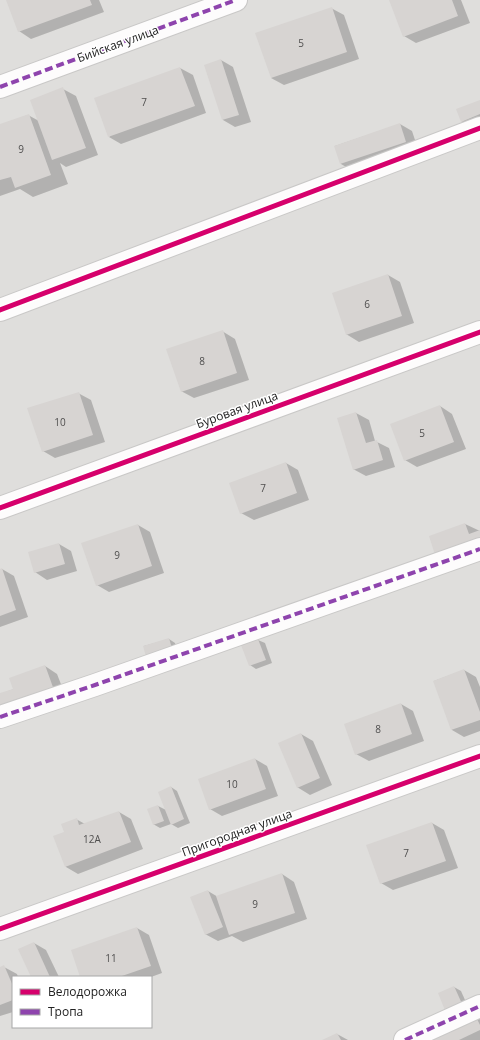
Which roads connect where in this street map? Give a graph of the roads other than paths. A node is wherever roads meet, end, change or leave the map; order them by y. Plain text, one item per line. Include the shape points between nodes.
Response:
1 (236, 0) edge
2 (0, 87) edge
3 (480, 128) edge
4 (0, 310) edge
5 (480, 332) edge
6 (0, 508) edge
7 (480, 549) edge
8 (0, 717) edge
9 (480, 756) edge
10 (0, 929) edge
11 (480, 1006) edge
12 (405, 1040) edge

1 - 2 street, Бийская улица
3 - 4 street
5 - 6 street, Буровая улица
7 - 8 street
9 - 10 street, Пригородная улица
11 - 12 street

